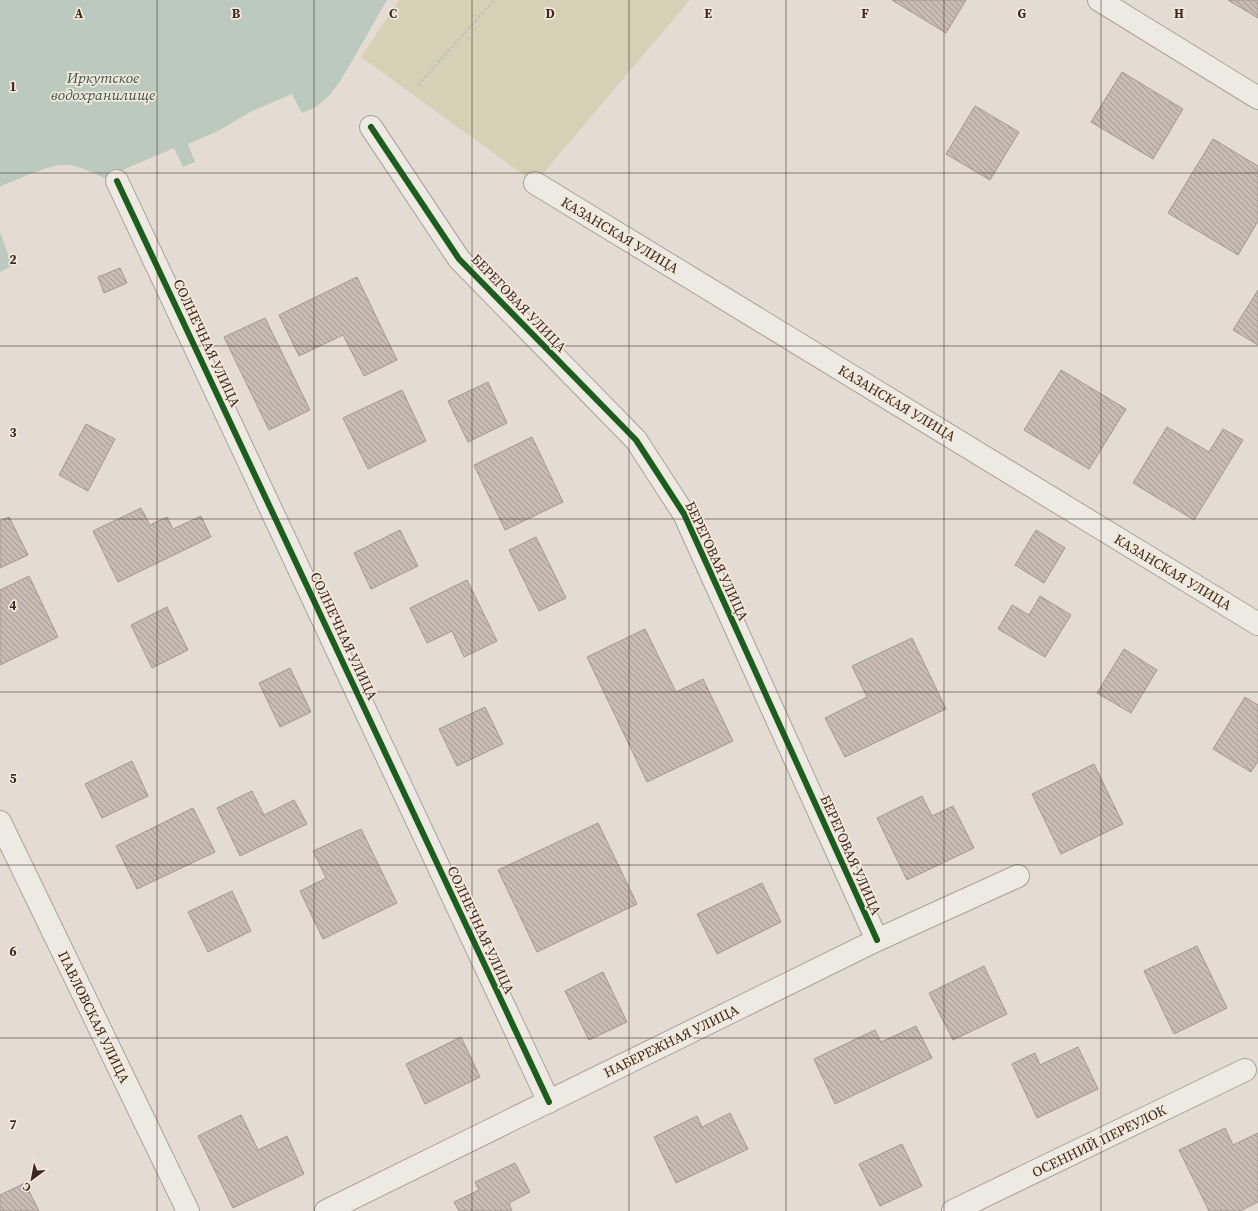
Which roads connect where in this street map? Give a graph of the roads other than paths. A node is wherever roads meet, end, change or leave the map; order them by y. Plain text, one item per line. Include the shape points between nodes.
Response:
1 (1099, 0) edge
2 (1258, 98) edge
3 (372, 127) dead end
4 (118, 181) dead end
5 (535, 183) dead end
6 (1258, 624) edge
7 (0, 822) edge
8 (1018, 876) dead end
9 (877, 940) junction
10 (1245, 1070) dead end
11 (549, 1102) junction
12 (188, 1211) edge
13 (326, 1211) edge
14 (954, 1211) edge

1 - 2 street
3 - 9 street, БЕРЕГОВАЯ УЛИЦА via 459,259 636,440 684,514
4 - 11 street, СОЛНЕЧНАЯ УЛИЦА
5 - 6 street, КАЗАНСКАЯ УЛИЦА
7 - 12 street, ПАВЛОВСКАЯ УЛИЦА
8 - 9 street, НАБЕРЕЖНАЯ УЛИЦА
9 - 11 street, НАБЕРЕЖНАЯ УЛИЦА
10 - 14 street, ОСЕННИЙ ПЕРЕУЛОК
11 - 13 street, НАБЕРЕЖНАЯ УЛИЦА

